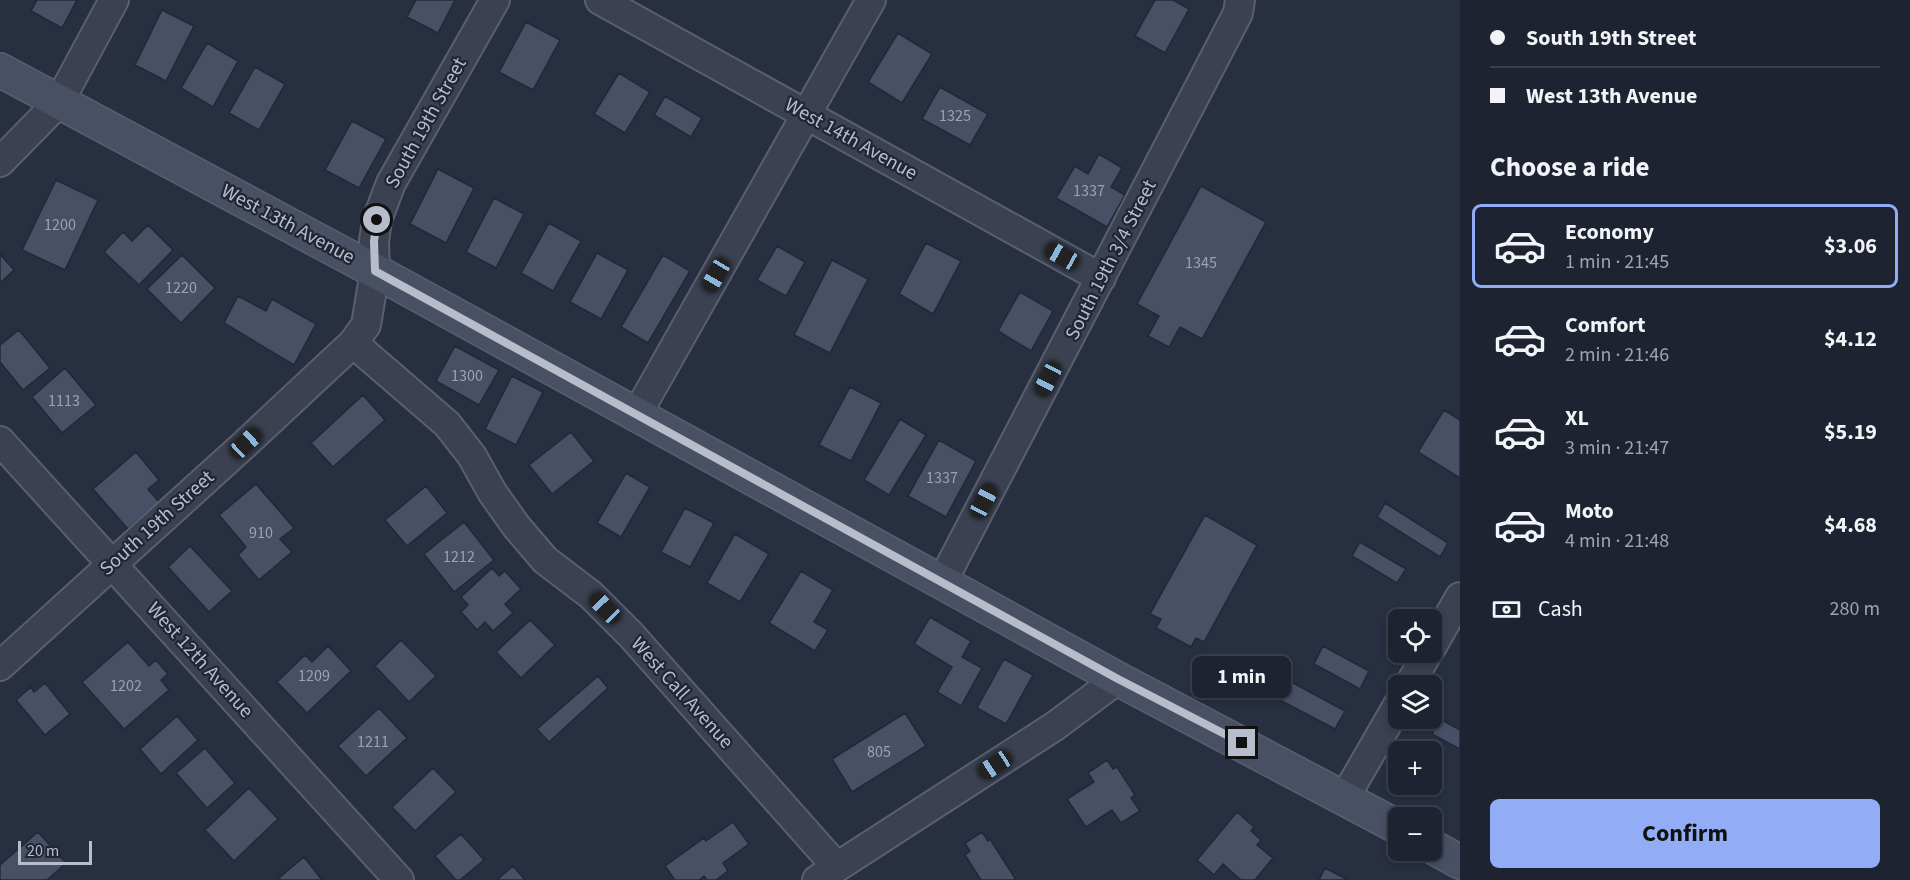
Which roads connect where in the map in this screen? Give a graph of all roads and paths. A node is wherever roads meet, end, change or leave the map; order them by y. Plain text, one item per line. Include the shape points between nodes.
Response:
1 (114, 0) edge
2 (495, 0) edge
3 (600, 0) edge
4 (871, 0) edge
5 (1240, 0) edge
6 (0, 70) edge
7 (59, 102) junction
8 (807, 115) junction
9 (0, 162) edge
10 (375, 271) junction
11 (1101, 278) junction
12 (353, 342) junction
13 (637, 414) junction
14 (0, 441) edge
15 (111, 563) junction
16 (942, 582) junction
17 (1460, 597) edge
18 (1442, 629) edge
19 (0, 666) edge
20 (1118, 679) junction
21 (1388, 722) edge
22 (1345, 797) junction
23 (1388, 821) edge
24 (826, 873) edge
25 (399, 880) edge

1 - 7 street
2 - 10 street, South 19th Street via 392,183 377,220
3 - 8 street, West 14th Avenue
4 - 8 street
5 - 11 street, South 19th 3/4 Street via 1238,14
6 - 7 street, West 13th Avenue
7 - 9 street
7 - 10 street, West 13th Avenue
8 - 11 street, West 14th Avenue
8 - 13 street
10 - 12 street, South 19th Street via 366,325
10 - 13 street, West 13th Avenue
11 - 16 street, South 19th 3/4 Street
12 - 15 street, South 19th Street
12 - 24 street, West Call Avenue via 447,424 516,526 545,560 591,595 631,636
13 - 16 street, West 13th Avenue
14 - 15 street, West 12th Avenue
15 - 19 street, South 19th Street
15 - 25 street, West 12th Avenue
16 - 20 street, West 13th Avenue
17 - 18 street
20 - 22 street, West 13th Avenue
20 - 24 street via 1055,726
21 - 22 street
22 - 23 street, West 13th Avenue

